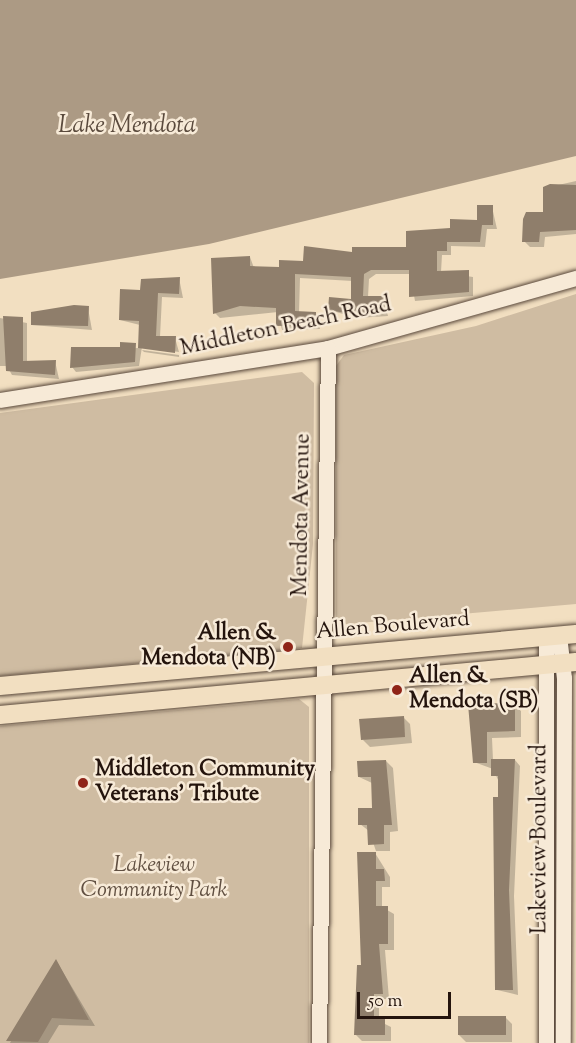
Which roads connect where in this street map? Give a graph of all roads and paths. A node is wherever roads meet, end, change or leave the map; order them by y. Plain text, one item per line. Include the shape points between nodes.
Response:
1 (576, 278) edge
2 (328, 348) junction
3 (0, 400) edge
4 (560, 635) edge
5 (321, 658) junction
6 (562, 663) edge
7 (0, 686) edge
8 (321, 686) junction
9 (0, 715) edge
10 (319, 1043) edge
11 (546, 1043) edge
12 (563, 1043) edge

1 - 2 street, Middleton Beach Road
2 - 3 street, Middleton Beach Road
2 - 5 street, Mendota Avenue
4 - 5 main road, Allen Boulevard
4 - 6 street, Lakeview Boulevard
5 - 7 main road, Allen Boulevard
5 - 8 street, Mendota Avenue
6 - 8 main road
6 - 11 street, Lakeview Boulevard
6 - 12 street, Lakeview Boulevard
8 - 9 main road
8 - 10 street, Mendota Avenue

